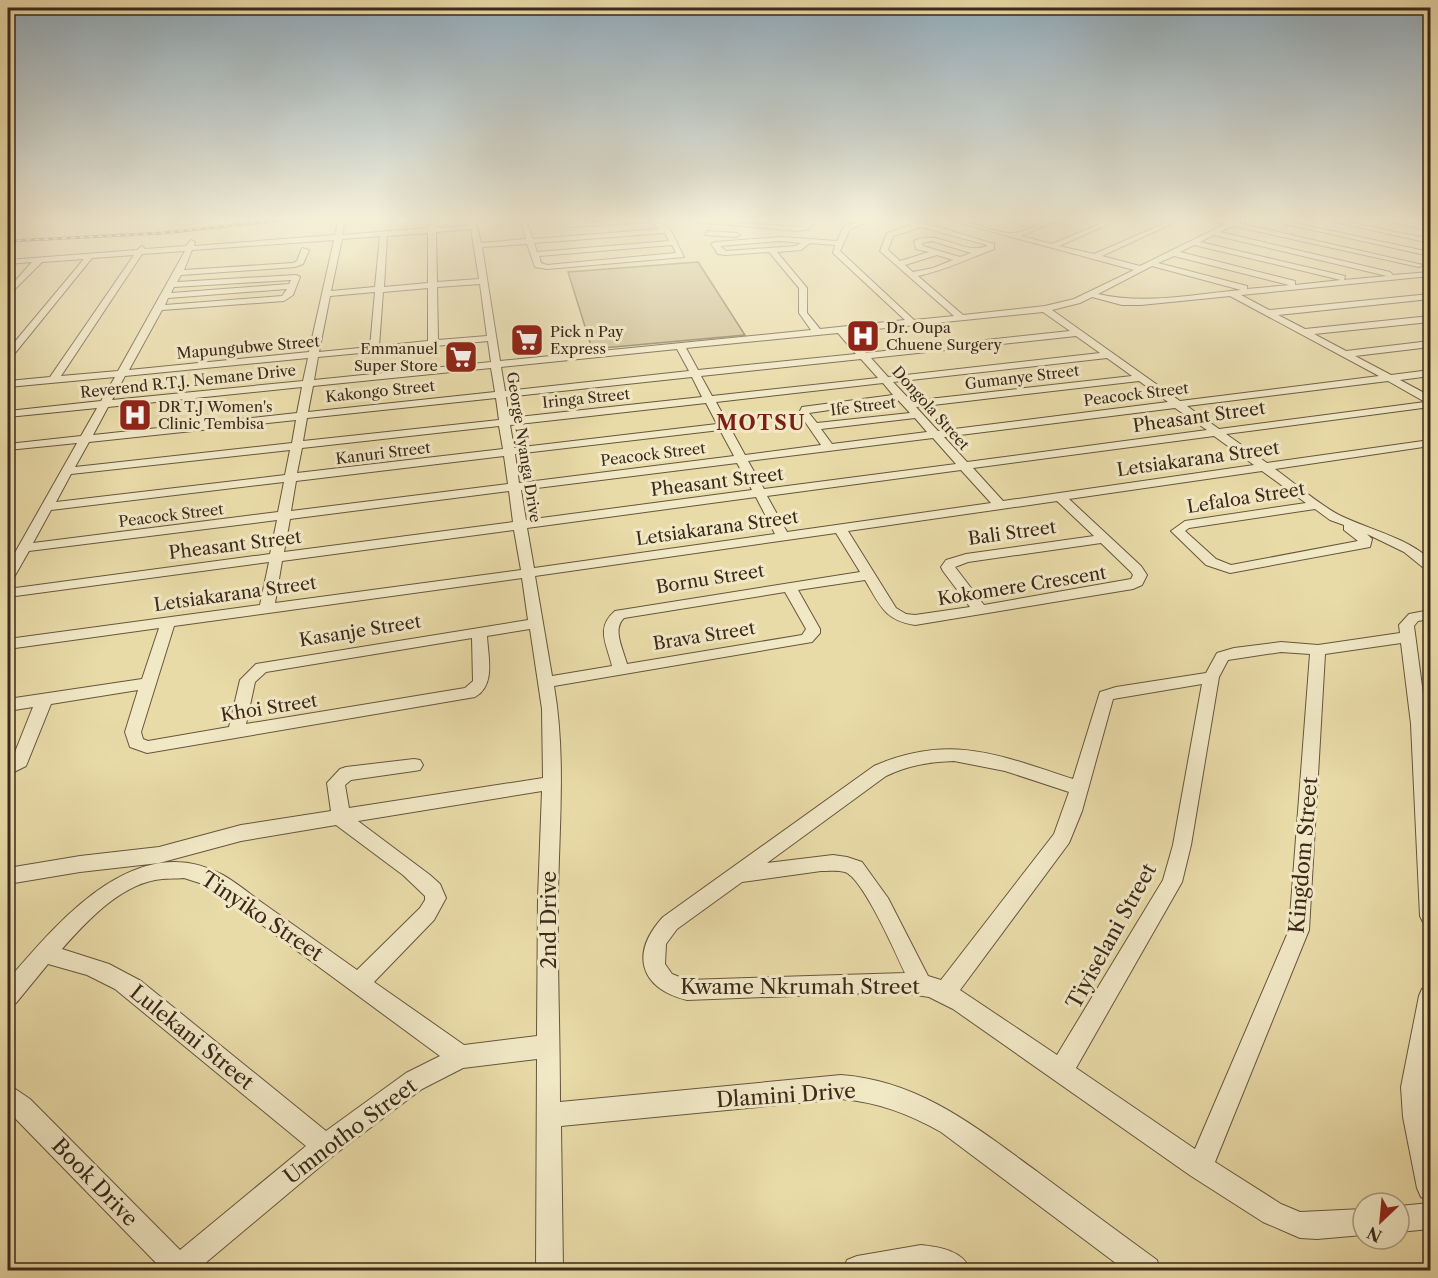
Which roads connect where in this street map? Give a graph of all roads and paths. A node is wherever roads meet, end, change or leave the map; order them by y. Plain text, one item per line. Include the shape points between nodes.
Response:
1 (21, 280) edge
2 (71, 280) edge
3 (117, 280) edge
4 (173, 280) edge
5 (244, 280) edge
6 (294, 280) edge
7 (330, 280) edge
8 (381, 280) edge
9 (431, 280) edge
10 (796, 280) edge
11 (866, 280) edge
12 (917, 280) edge
13 (1119, 280) edge
14 (1212, 280) edge
15 (1278, 280) edge
16 (1347, 280) edge
17 (1368, 280) edge
18 (1401, 280) edge
19 (482, 281) joint
20 (1353, 281) junction
21 (170, 285) junction
22 (431, 285) junction
23 (292, 286) junction
24 (1303, 286) junction
25 (380, 290) junction
26 (1255, 291) junction
27 (8, 293) edge
28 (1231, 293) junction
29 (327, 294) junction
30 (1090, 294) junction
31 (1431, 295) edge
32 (164, 296) junction
33 (157, 308) junction
34 (1045, 309) junction
35 (1267, 313) junction
36 (962, 318) junction
37 (1431, 319) edge
38 (913, 323) junction
39 (840, 330) junction
40 (817, 332) junction
41 (1304, 332) junction
42 (1077, 333) junction
43 (491, 338) junction
44 (433, 344) junction
45 (1431, 344) edge
46 (680, 346) junction
47 (374, 350) junction
48 (1345, 354) junction
49 (1108, 355) junction
50 (313, 356) junction
51 (864, 356) junction
52 (8, 357) edge
53 (496, 364) junction
54 (121, 373) junction
55 (696, 373) junction
56 (1431, 373) edge
57 (1140, 378) junction
58 (1389, 378) junction
59 (884, 379) junction
60 (53, 380) junction
61 (8, 384) edge
62 (309, 384) junction
63 (500, 393) junction
64 (899, 397) junction
65 (709, 399) junction
66 (1431, 402) edge
67 (1176, 404) junction
68 (104, 405) junction
69 (908, 405) junction
70 (8, 414) edge
71 (916, 414) junction
72 (303, 415) junction
73 (504, 422) junction
74 (724, 426) junction
75 (813, 427) junction
76 (1217, 433) junction
77 (935, 435) junction
78 (84, 439) junction
79 (1431, 443) edge
80 (298, 446) junction
81 (8, 447) edge
82 (828, 447) junction
83 (509, 452) junction
84 (742, 458) junction
85 (964, 467) junction
86 (1266, 468) junction
87 (67, 471) junction
88 (292, 479) junction
89 (514, 487) junction
90 (760, 495) junction
91 (1060, 497) junction
92 (1000, 505) junction
93 (1317, 505) junction
94 (46, 507) junction
95 (285, 516) junction
96 (1334, 517) junction
97 (522, 526) junction
98 (840, 528) junction
99 (783, 536) junction
100 (1103, 538) junction
101 (23, 548) junction
102 (277, 558) junction
103 (1431, 566) edge
104 (529, 572) junction
105 (868, 575) junction
106 (8, 576) edge
107 (789, 587) junction
108 (8, 592) edge
109 (267, 608) junction
110 (981, 611) junction
111 (1431, 615) edge
112 (168, 622) junction
113 (537, 623) junction
114 (479, 632) junction
115 (1407, 637) junction
116 (8, 644) edge
117 (1318, 650) junction
118 (621, 670) junction
119 (1211, 677) junction
120 (547, 682) junction
121 (148, 683) junction
122 (45, 699) junction
123 (8, 705) edge
124 (1425, 725) edge
125 (236, 733) junction
126 (414, 765) dead end
127 (8, 769) edge
128 (551, 783) junction
129 (1078, 788) junction
130 (341, 818) junction
131 (158, 863) junction
132 (737, 874) junction
133 (8, 876) edge
134 (1431, 916) edge
135 (45, 954) junction
136 (359, 983) junction
137 (921, 984) junction
138 (945, 992) junction
139 (8, 996) edge
140 (1431, 996) edge
141 (549, 1046) junction
142 (461, 1058) junction
143 (1061, 1071) junction
144 (8, 1096) edge
145 (550, 1115) junction
146 (325, 1146) junction
147 (1200, 1167) junction
148 (1431, 1188) edge
149 (1431, 1216) edge
150 (1411, 1218) edge
151 (1351, 1223) edge
152 (179, 1270) edge
153 (549, 1270) edge
154 (857, 1270) edge
155 (957, 1270) edge
156 (1148, 1270) edge

1 - 27 street
2 - 52 street
3 - 60 street
4 - 21 street
5 - 21 street
6 - 23 street
7 - 29 street
8 - 25 street
9 - 22 street
10 - 40 street via 805,291 803,313
11 - 38 street
12 - 36 street
13 - 30 street, Reverend R.T.J. Nemane Drive
14 - 26 street
15 - 24 street
16 - 20 street
17 - 20 street
18 - 31 street
19 - 22 street
19 - 43 street, George Nyanga Drive
20 - 24 street
21 - 32 street
22 - 25 street
22 - 44 street
23 - 32 street
23 - 33 street via 289,296 282,298
24 - 26 street
25 - 29 street
25 - 47 street
26 - 28 street
28 - 30 street via 1128,302
28 - 35 street
29 - 50 street
30 - 34 street, Reverend R.T.J. Nemane Drive
31 - 35 street
32 - 33 street
33 - 54 street
34 - 36 street, Reverend R.T.J. Nemane Drive
34 - 42 street
35 - 41 street
36 - 38 street, Reverend R.T.J. Nemane Drive
37 - 41 street
38 - 39 street, Reverend R.T.J. Nemane Drive
39 - 40 street, Reverend R.T.J. Nemane Drive
39 - 51 street, Dongola Street
40 - 46 street, Reverend R.T.J. Nemane Drive
41 - 48 street
42 - 49 street
42 - 51 street, Kakongo Street
43 - 44 street, Mapungubwe Street
43 - 53 street, George Nyanga Drive
44 - 47 street, Mapungubwe Street
45 - 48 street
46 - 53 street, Reverend R.T.J. Nemane Drive
46 - 55 street
47 - 50 street, Mapungubwe Street
48 - 58 street
49 - 57 street
49 - 59 street, Iringa Street
50 - 54 street, Mapungubwe Street
50 - 62 street
51 - 55 street, Kakongo Street
51 - 59 street, Dongola Street
53 - 62 street, Reverend R.T.J. Nemane Drive
53 - 63 street, George Nyanga Drive
54 - 60 street, Mapungubwe Street
54 - 68 street
55 - 63 street, Kakongo Street
55 - 65 street
56 - 58 street, Peacock Street
57 - 67 street
57 - 69 street, Gumanye Street
58 - 66 street
58 - 67 street, Peacock Street
59 - 64 street, Dongola Street
59 - 65 street, Iringa Street
60 - 61 street, Mapungubwe Street
62 - 68 street, Reverend R.T.J. Nemane Drive
62 - 72 street
63 - 72 street, Kakongo Street
63 - 73 street, George Nyanga Drive
64 - 69 street, Dongola Street
64 - 75 street via 806,409 804,413
65 - 73 street, Iringa Street
65 - 74 street
66 - 76 street, Pheasant Street
67 - 76 street
67 - 77 street, Peacock Street
68 - 70 street, Reverend R.T.J. Nemane Drive
68 - 78 street
69 - 71 street, Dongola Street
71 - 75 street, Ife Street
71 - 77 street, Dongola Street
72 - 78 street, Kakongo Street
72 - 80 street
73 - 80 street, Iringa Street
73 - 83 street, George Nyanga Drive
74 - 83 street, Kanuri Street
74 - 84 street
75 - 82 street
76 - 85 street, Pheasant Street
76 - 86 street
77 - 82 street, Peacock Street
77 - 85 street, Dongola Street
78 - 81 street, Kakongo Street
78 - 87 street
79 - 86 street, Letsiakarana Street
80 - 87 street, Iringa Street
80 - 88 street
82 - 84 street, Peacock Street
83 - 88 street, Kanuri Street
83 - 89 street, George Nyanga Drive
84 - 89 street, Peacock Street
84 - 90 street
85 - 90 street, Pheasant Street
85 - 92 street, Dongola Street
86 - 91 street, Letsiakarana Street
86 - 93 street
87 - 94 street
88 - 94 street, Kanuri Street
88 - 95 street
89 - 95 street, Peacock Street
89 - 97 street, George Nyanga Drive
90 - 97 street, Pheasant Street
90 - 99 street
91 - 92 street, Letsiakarana Street
91 - 100 street, Kokomere Crescent
92 - 98 street, Letsiakarana Street
93 - 96 street
93 - 96 street, Lefaloa Street via 1185,525 1178,531 1211,562 1236,568 1365,544 1362,536
94 - 101 street
95 - 101 street, Peacock Street
95 - 102 street
96 - 103 street via 1388,539
97 - 102 street, Pheasant Street
97 - 104 street, George Nyanga Drive
98 - 99 street, Letsiakarana Street
98 - 105 street, Kokomere Crescent
99 - 104 street, Letsiakarana Street
100 - 110 street, Bali Street via 951,563 950,571
100 - 110 street, Kokomere Crescent via 1139,572 1137,582
101 - 106 street
102 - 108 street, Pheasant Street
102 - 109 street
104 - 109 street, Letsiakarana Street
104 - 113 street, 2nd Drive
105 - 107 street, Bornu Street
105 - 110 street, Kokomere Crescent via 891,611 902,618 922,620
107 - 118 street, Bornu Street via 620,614 612,621 610,630
107 - 118 street, Brava Street via 813,629 807,639
109 - 112 street, Letsiakarana Street
111 - 115 street via 1409,620
112 - 116 street, Letsiakarana Street
112 - 121 street, Khoi Street
113 - 114 street, Kasanje Street
113 - 120 street, 2nd Drive
114 - 125 street, Kasanje Street via 261,668 248,680
114 - 125 street, Khoi Street via 481,681 469,693
115 - 117 street
115 - 124 street
117 - 119 street via 1281,647 1227,655 1219,660
117 - 147 street, Kingdom Street via 1299,930
118 - 120 street, Brava Street
119 - 129 street via 1106,696
119 - 143 street, Tiyiselani Street via 1172,882
120 - 128 street, 2nd Drive
121 - 122 street
121 - 125 street, Khoi Street via 133,732 140,745 159,747
122 - 123 street
122 - 127 street via 20,761
124 - 134 street
126 - 130 street via 346,774 336,783
128 - 130 street
128 - 141 street, 2nd Drive
129 - 132 street, Kwame Nkrumah Street via 973,756 947,754 901,761 880,771
129 - 138 street via 1068,825 1055,850
130 - 131 street via 230,835
130 - 136 street via 425,880 436,897 427,914
131 - 133 street via 61,866
131 - 135 street, Tinyiko Street via 99,899
131 - 136 street, Tinyiko Street via 189,869 215,880
132 - 137 street via 821,864 855,868 870,887
132 - 137 street, Kwame Nkrumah Street via 670,923 656,938 653,963 669,986 687,990
135 - 139 street, Tinyiko Street
135 - 146 street, Lulekani Street via 95,967 133,988
136 - 142 street, Tinyiko Street
137 - 138 street, Kwame Nkrumah Street
138 - 143 street, Kwame Nkrumah Street
140 - 148 street via 1413,1087
141 - 142 street, Umnotho Street
141 - 145 street, 2nd Drive
142 - 146 street, Umnotho Street via 402,1089
143 - 147 street, Kwame Nkrumah Street
144 - 152 street, Book Drive
145 - 153 street, 2nd Drive
145 - 156 street, Dlamini Drive via 841,1087 870,1090 951,1123
146 - 152 street, Umnotho Street
147 - 151 street, Kwame Nkrumah Street via 1291,1222 1317,1226
149 - 150 street
154 - 155 street via 930,1259

